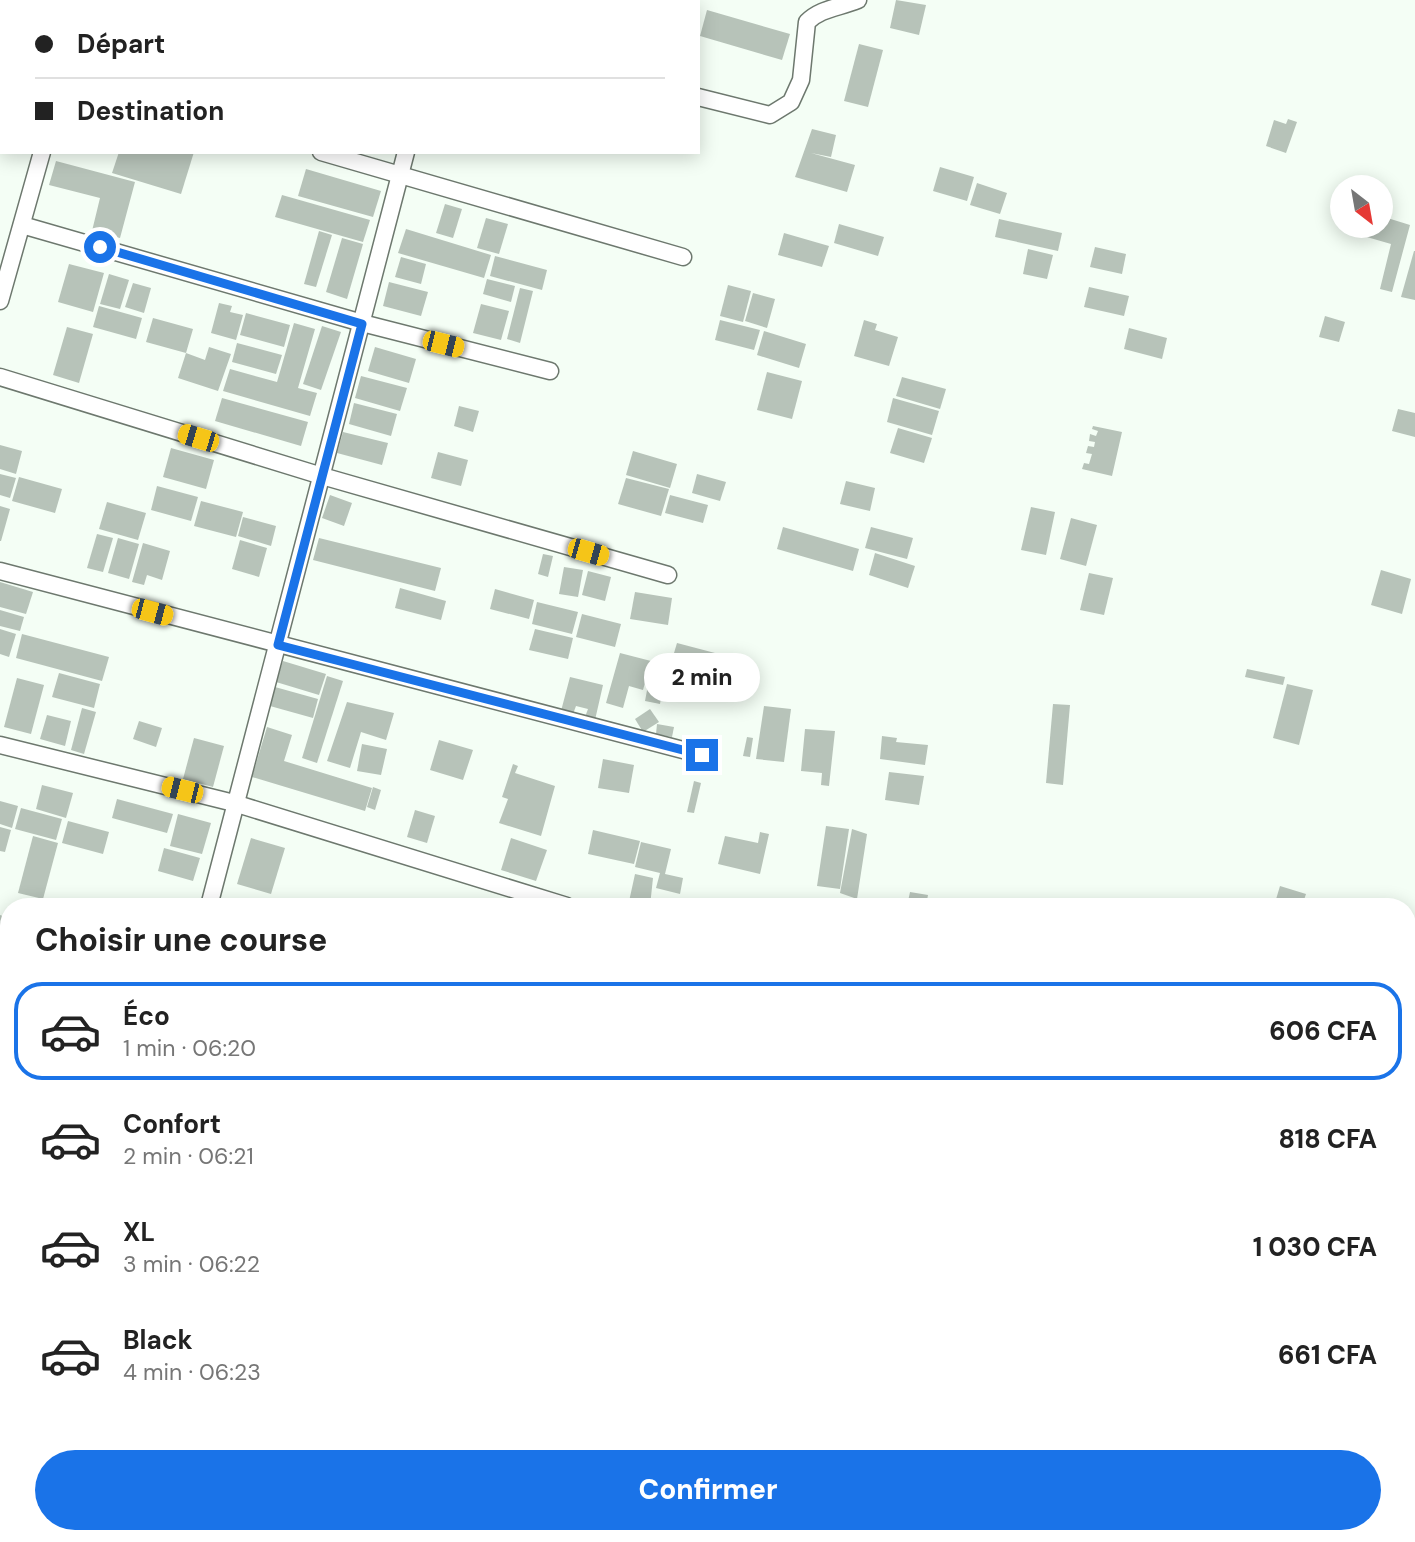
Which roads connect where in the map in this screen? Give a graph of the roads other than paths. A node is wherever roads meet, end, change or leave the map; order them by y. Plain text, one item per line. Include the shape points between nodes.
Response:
1 (858, 0) edge
2 (700, 98) edge
3 (41, 154) edge
4 (328, 154) edge
5 (406, 154) edge
6 (401, 174) junction
7 (22, 225) junction
8 (683, 257) dead end
9 (0, 301) edge
10 (362, 324) junction
11 (550, 371) dead end
12 (0, 377) edge
13 (322, 475) junction
14 (0, 571) edge
15 (668, 575) dead end
16 (278, 645) junction
17 (0, 745) edge
18 (702, 755) dead end
19 (234, 803) junction
20 (211, 898) edge
21 (541, 898) edge

1 - 2 street via 818,11 807,22 804,67 791,102 770,115
3 - 7 street
4 - 6 street
5 - 6 street
6 - 8 street
6 - 10 street
7 - 9 street
7 - 10 street
10 - 11 street
10 - 13 street
12 - 13 street
13 - 15 street
13 - 16 street
14 - 16 street
16 - 18 street
16 - 19 street
17 - 19 street
19 - 20 street
19 - 21 street

